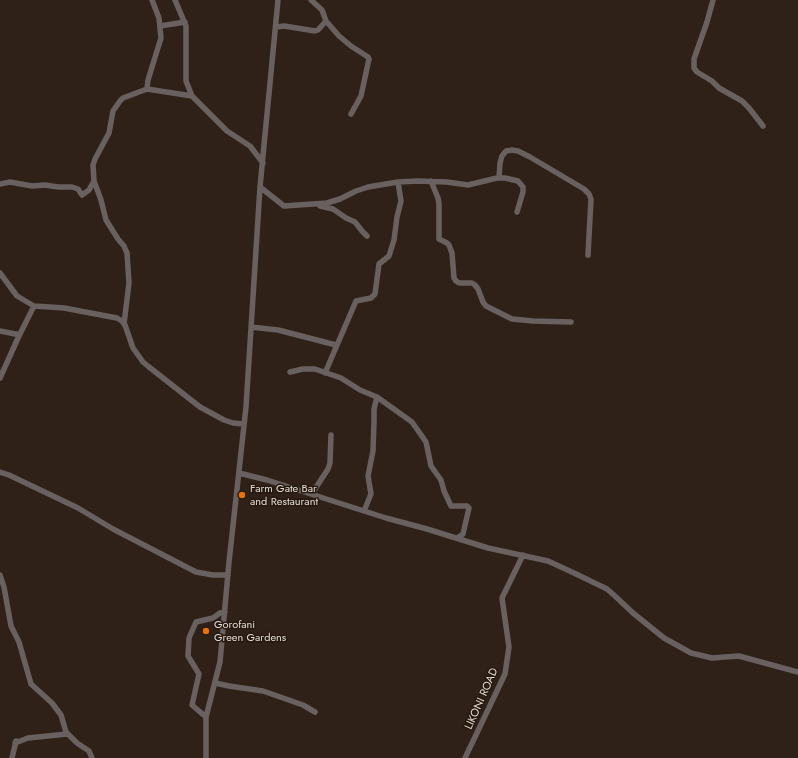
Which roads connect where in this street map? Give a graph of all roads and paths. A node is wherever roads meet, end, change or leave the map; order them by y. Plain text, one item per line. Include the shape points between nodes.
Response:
1 (152, 0) edge
2 (175, 0) edge
3 (278, 0) edge
4 (311, 0) edge
5 (713, 0) edge
6 (326, 21) junction
7 (185, 22) junction
8 (160, 26) junction
9 (276, 27) junction
10 (146, 89) junction
11 (192, 96) junction
12 (351, 114) dead end
13 (763, 126) dead end
14 (250, 146) junction
15 (263, 148) junction
16 (263, 163) junction
17 (499, 178) junction
18 (94, 181) junction
19 (431, 181) junction
20 (398, 182) junction
21 (0, 184) edge
22 (260, 187) junction
23 (317, 204) junction
24 (517, 212) dead end
25 (368, 236) dead end
26 (588, 255) dead end
27 (0, 273) edge
28 (34, 306) junction
29 (570, 322) dead end
30 (124, 324) junction
31 (251, 326) junction
32 (0, 331) edge
33 (18, 335) junction
34 (336, 345) junction
35 (290, 372) dead end
36 (325, 373) junction
37 (0, 378) edge
38 (377, 397) junction
39 (244, 424) junction
40 (331, 435) dead end
41 (0, 472) edge
42 (239, 473) junction
43 (307, 493) junction
44 (364, 511) junction
45 (456, 538) junction
46 (523, 555) junction
47 (0, 575) edge
48 (228, 575) junction
49 (225, 612) junction
50 (798, 672) edge
51 (215, 683) junction
52 (315, 712) dead end
53 (206, 717) junction
54 (66, 734) junction
55 (12, 758) edge
56 (91, 758) edge
57 (206, 758) edge
58 (465, 758) edge

1 - 8 street
2 - 7 street
3 - 9 street
4 - 6 street via 322,10
5 - 13 street via 694,59 694,68 719,88 742,101
6 - 9 street via 315,31
6 - 12 street via 339,36 369,59 361,96
7 - 8 street
7 - 11 street via 186,81
8 - 10 street via 161,38
9 - 15 street
10 - 11 street
10 - 18 street via 124,98 116,105 110,120 109,132 93,165
11 - 14 street via 227,131
14 - 15 street
14 - 16 street
15 - 16 street
16 - 22 street
17 - 19 street via 471,185
17 - 24 street via 513,179 521,183 523,192
17 - 26 street via 502,156 506,151 518,151 589,194 591,199
18 - 21 street via 89,190 82,195 78,189 72,187 32,186 10,182
18 - 30 street via 106,220 127,253 129,283
19 - 20 street
19 - 29 street via 439,204 439,239 449,245 456,281 475,285 486,306 512,319
20 - 23 street via 368,187 340,199
20 - 34 street via 401,202 394,240 389,256 380,264 375,294 371,298 356,301
22 - 23 street via 284,206
22 - 31 street
23 - 25 street via 333,209 355,222
27 - 28 street via 17,296
28 - 30 street via 112,316
28 - 33 street
30 - 39 street via 133,348 149,367 200,407 228,421
31 - 34 street via 293,333
31 - 39 street
32 - 33 street
33 - 37 street
34 - 36 street
35 - 36 street via 315,369
36 - 38 street via 341,378
38 - 44 street via 374,409 373,451 368,476 371,494
38 - 45 street via 412,422 425,438 431,466 451,506 469,508 463,534
39 - 42 street
40 - 43 street via 328,469 313,492
41 - 48 street via 78,508 196,572 213,576
42 - 43 street
42 - 48 street
43 - 44 street
44 - 45 street
45 - 46 street
46 - 50 street via 548,561 599,585 664,638 691,653 712,658 739,656
46 - 58 street, LIKONI ROAD via 502,598 510,647 505,674
47 - 54 street via 11,626 19,642 31,684 57,709
48 - 49 street
49 - 51 street via 220,662
49 - 53 street via 196,622 189,638 188,656 199,674 192,705
51 - 52 street via 263,691
51 - 53 street
53 - 57 street
54 - 55 street via 28,738 16,742
54 - 56 street via 89,751

